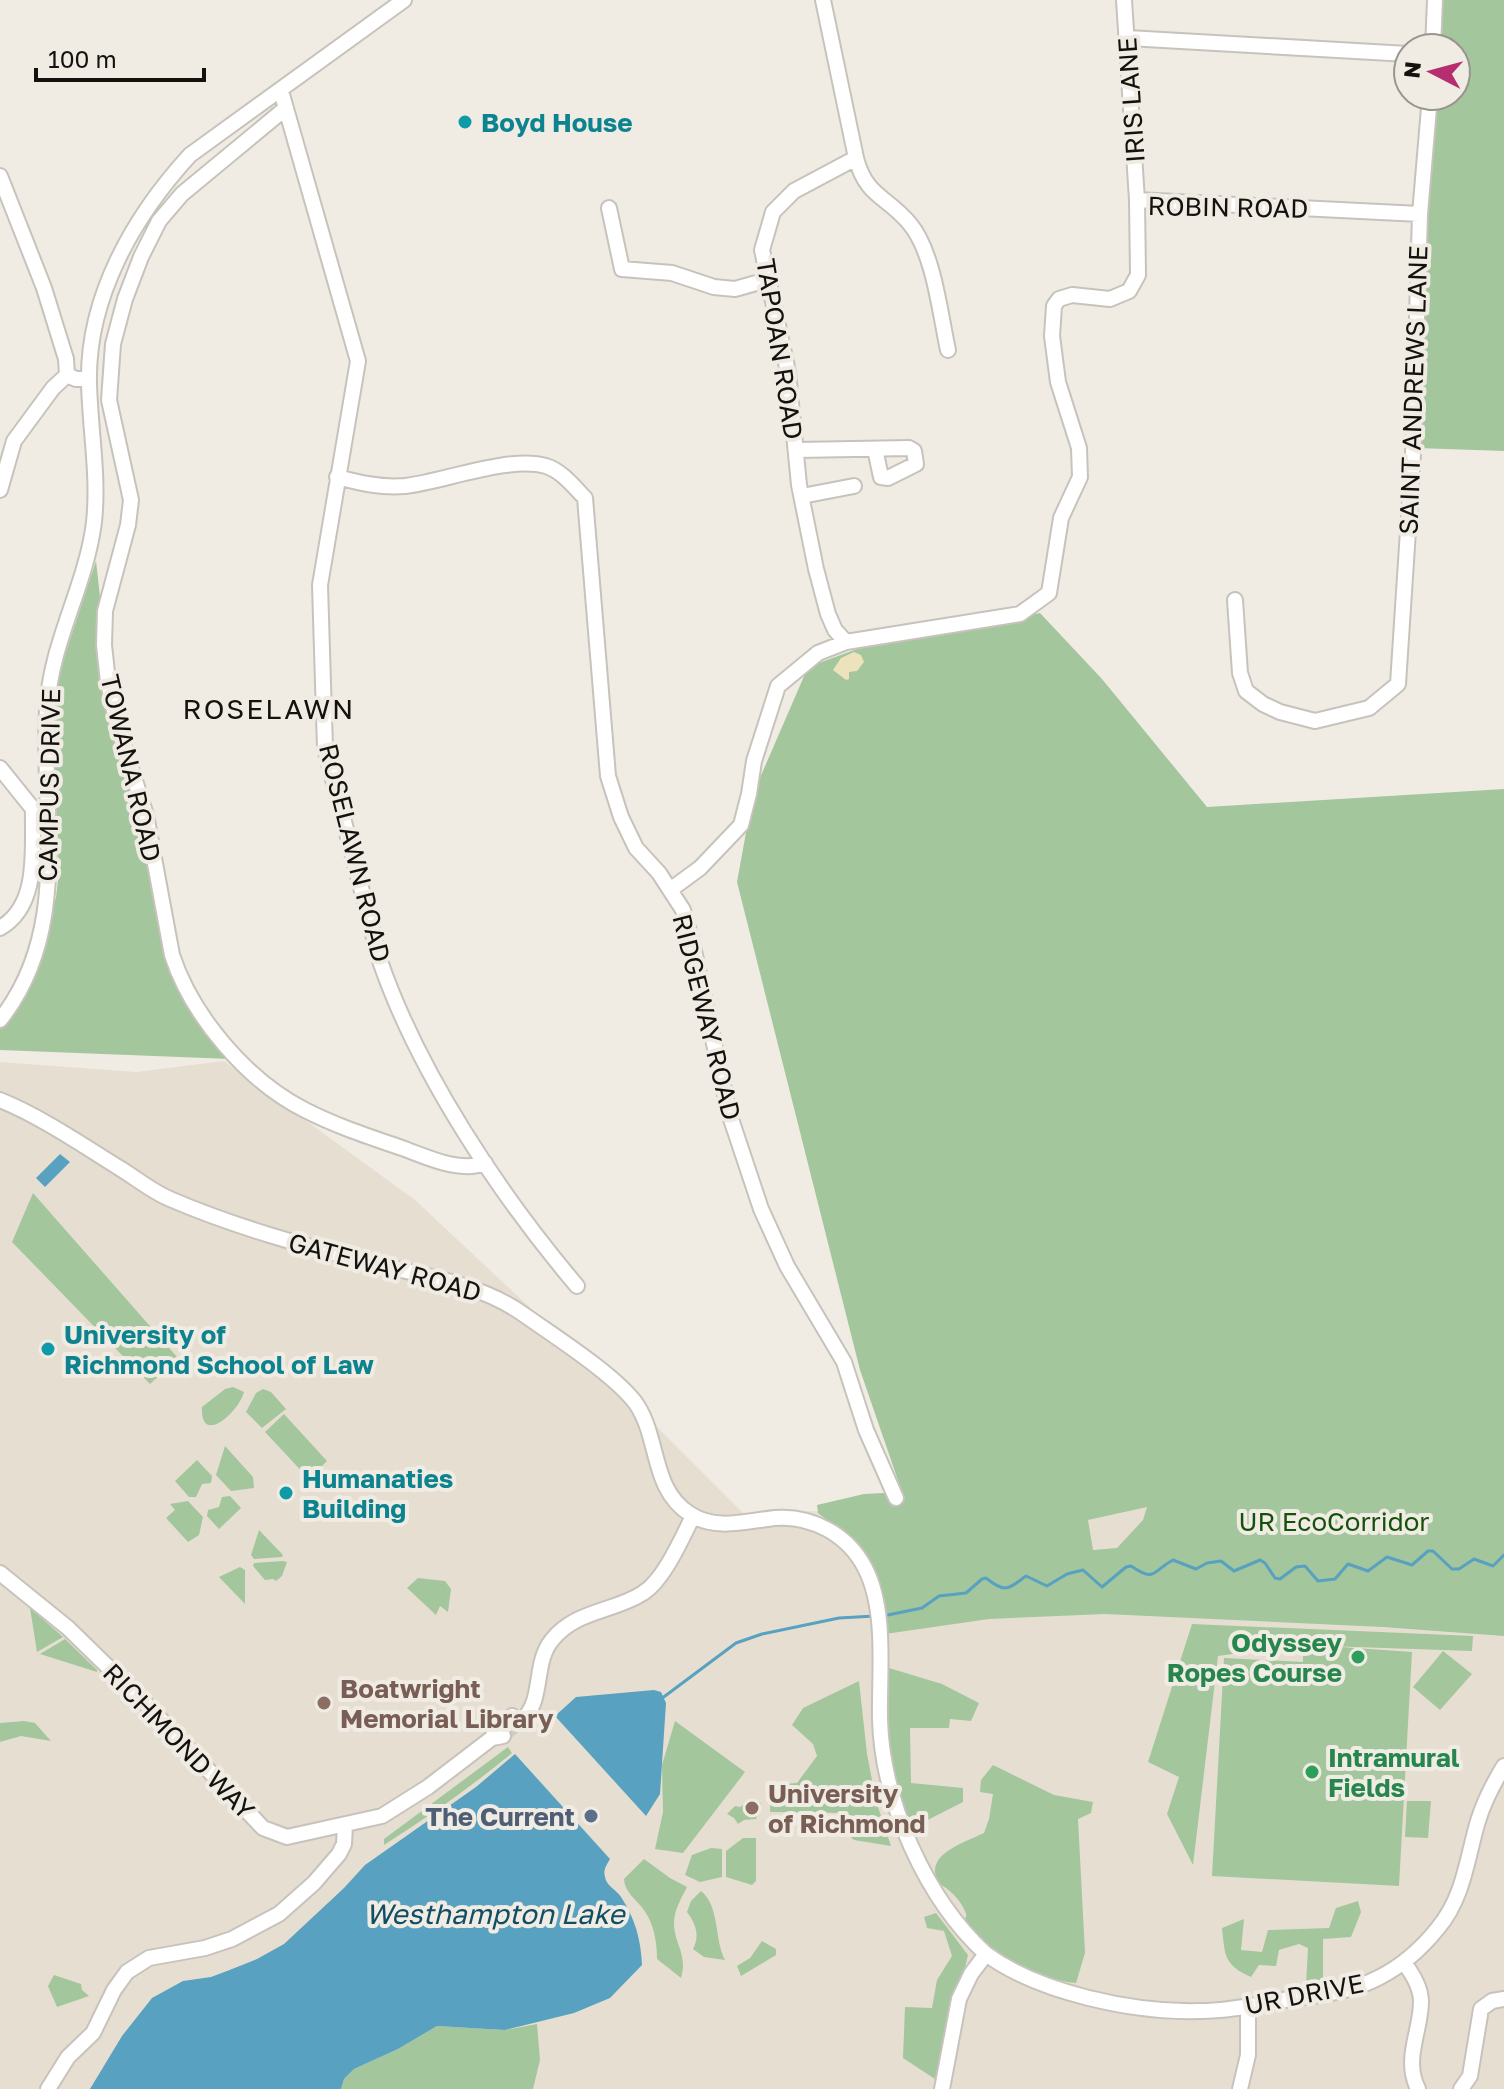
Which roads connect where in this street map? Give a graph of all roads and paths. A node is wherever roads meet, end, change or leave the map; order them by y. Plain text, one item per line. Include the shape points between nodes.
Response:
1 (404, 0) edge
2 (823, 0) edge
3 (1124, 0) edge
4 (1435, 0) edge
5 (1434, 32) edge
6 (1128, 38) junction
7 (1392, 53) edge
8 (281, 91) junction
9 (286, 108) junction
10 (1429, 112) edge
11 (856, 158) junction
12 (0, 176) edge
13 (1137, 200) junction
14 (609, 208) dead end
15 (1420, 214) junction
16 (767, 280) junction
17 (948, 350) dead end
18 (67, 375) junction
19 (89, 379) junction
20 (109, 400) junction
21 (90, 402) junction
22 (875, 449) dead end
23 (797, 450) junction
24 (337, 477) junction
25 (854, 486) dead end
26 (0, 490) edge
27 (802, 496) junction
28 (1235, 600) dead end
29 (846, 642) junction
30 (0, 768) edge
31 (33, 809) junction
32 (47, 822) junction
33 (670, 890) junction
34 (0, 928) edge
35 (0, 1020) edge
36 (0, 1100) edge
37 (485, 1163) junction
38 (577, 1286) dead end
39 (896, 1498) dead end
40 (693, 1516) junction
41 (0, 1573) edge
42 (1504, 1766) edge
43 (345, 1825) junction
44 (986, 1954) junction
45 (1404, 1962) junction
46 (1504, 1999) edge
47 (1248, 2006) junction
48 (48, 2089) edge
49 (942, 2089) edge
50 (1240, 2089) edge
51 (1418, 2089) edge
52 (1461, 2089) edge

1 - 8 street
2 - 11 street
3 - 6 street, IRIS LANE
4 - 5 street
6 - 7 street
6 - 13 street, IRIS LANE
8 - 9 street, ROSELAWN ROAD
8 - 19 street via 190,155 140,217 101,304
9 - 20 street, TOWANA ROAD via 182,194 159,221 125,299 113,344
9 - 24 street, ROSELAWN ROAD via 358,361
10 - 15 street, SAINT ANDREWS LANE
11 - 16 street, TAPOAN ROAD via 794,191 773,212 762,250
11 - 17 street via 861,180 911,225 927,257
12 - 18 street via 44,288
13 - 15 street, ROBIN ROAD
13 - 29 street, ROBIN ROAD via 1138,275 1129,291 1110,299 1072,295 1054,306 1058,382 1079,448 1080,477 1061,518 1049,593 1020,614
14 - 16 street via 622,269 672,273 735,289
15 - 28 street, SAINT ANDREWS LANE via 1413,454 1398,684 1369,708 1315,721 1263,704 1246,691 1240,673
16 - 23 street, TAPOAN ROAD via 785,354
18 - 19 street
18 - 26 street via 14,441
19 - 21 street
20 - 21 street
20 - 37 street, TOWANA ROAD via 131,500 105,611 108,682 146,815 179,975 234,1056 290,1102 416,1153 464,1167
21 - 32 street, CAMPUS DRIVE via 94,520 85,567 50,677
22 - 23 street
23 - 27 street, TAPOAN ROAD
24 - 33 street, RIDGEWAY ROAD via 384,487 409,486 525,464 548,467 585,498 608,776 636,848
24 - 37 street, ROSELAWN ROAD via 320,585 325,748 389,988
25 - 27 street
27 - 29 street, TAPOAN ROAD via 828,614
29 - 33 street via 818,653 778,686 741,825 700,868
30 - 31 street
31 - 32 street
31 - 34 street via 29,888 21,908
32 - 35 street, CAMPUS DRIVE via 48,886 41,942 27,979
33 - 39 street, RIDGEWAY ROAD via 683,910 729,1113 761,1209 787,1266 844,1362
36 - 40 street, GATEWAY ROAD via 171,1200 300,1245 504,1301 626,1392 646,1421 666,1490
37 - 38 street, ROSELAWN ROAD
40 - 43 street, RICHMOND WAY via 656,1581 643,1593 576,1620 550,1642 538,1668 532,1706 396,1810
40 - 44 street, UR DRIVE via 721,1524 793,1518 825,1527 862,1562 876,1605 881,1735 896,1806 930,1881 961,1928
41 - 43 street, RICHMOND WAY via 125,1683 263,1828 287,1837
42 - 45 street, UR DRIVE via 1481,1812 1456,1900 1428,1940
43 - 48 street via 339,1854 279,1914 232,1939 149,1958 127,1972 93,2033 68,2057
44 - 47 street, UR DRIVE via 1034,1981 1099,1999 1196,2011
44 - 49 street via 959,1999
45 - 47 street, UR DRIVE via 1349,1989
45 - 51 street via 1421,2001 1412,2073
46 - 52 street via 1481,2009 1470,2076
47 - 50 street via 1248,2055

